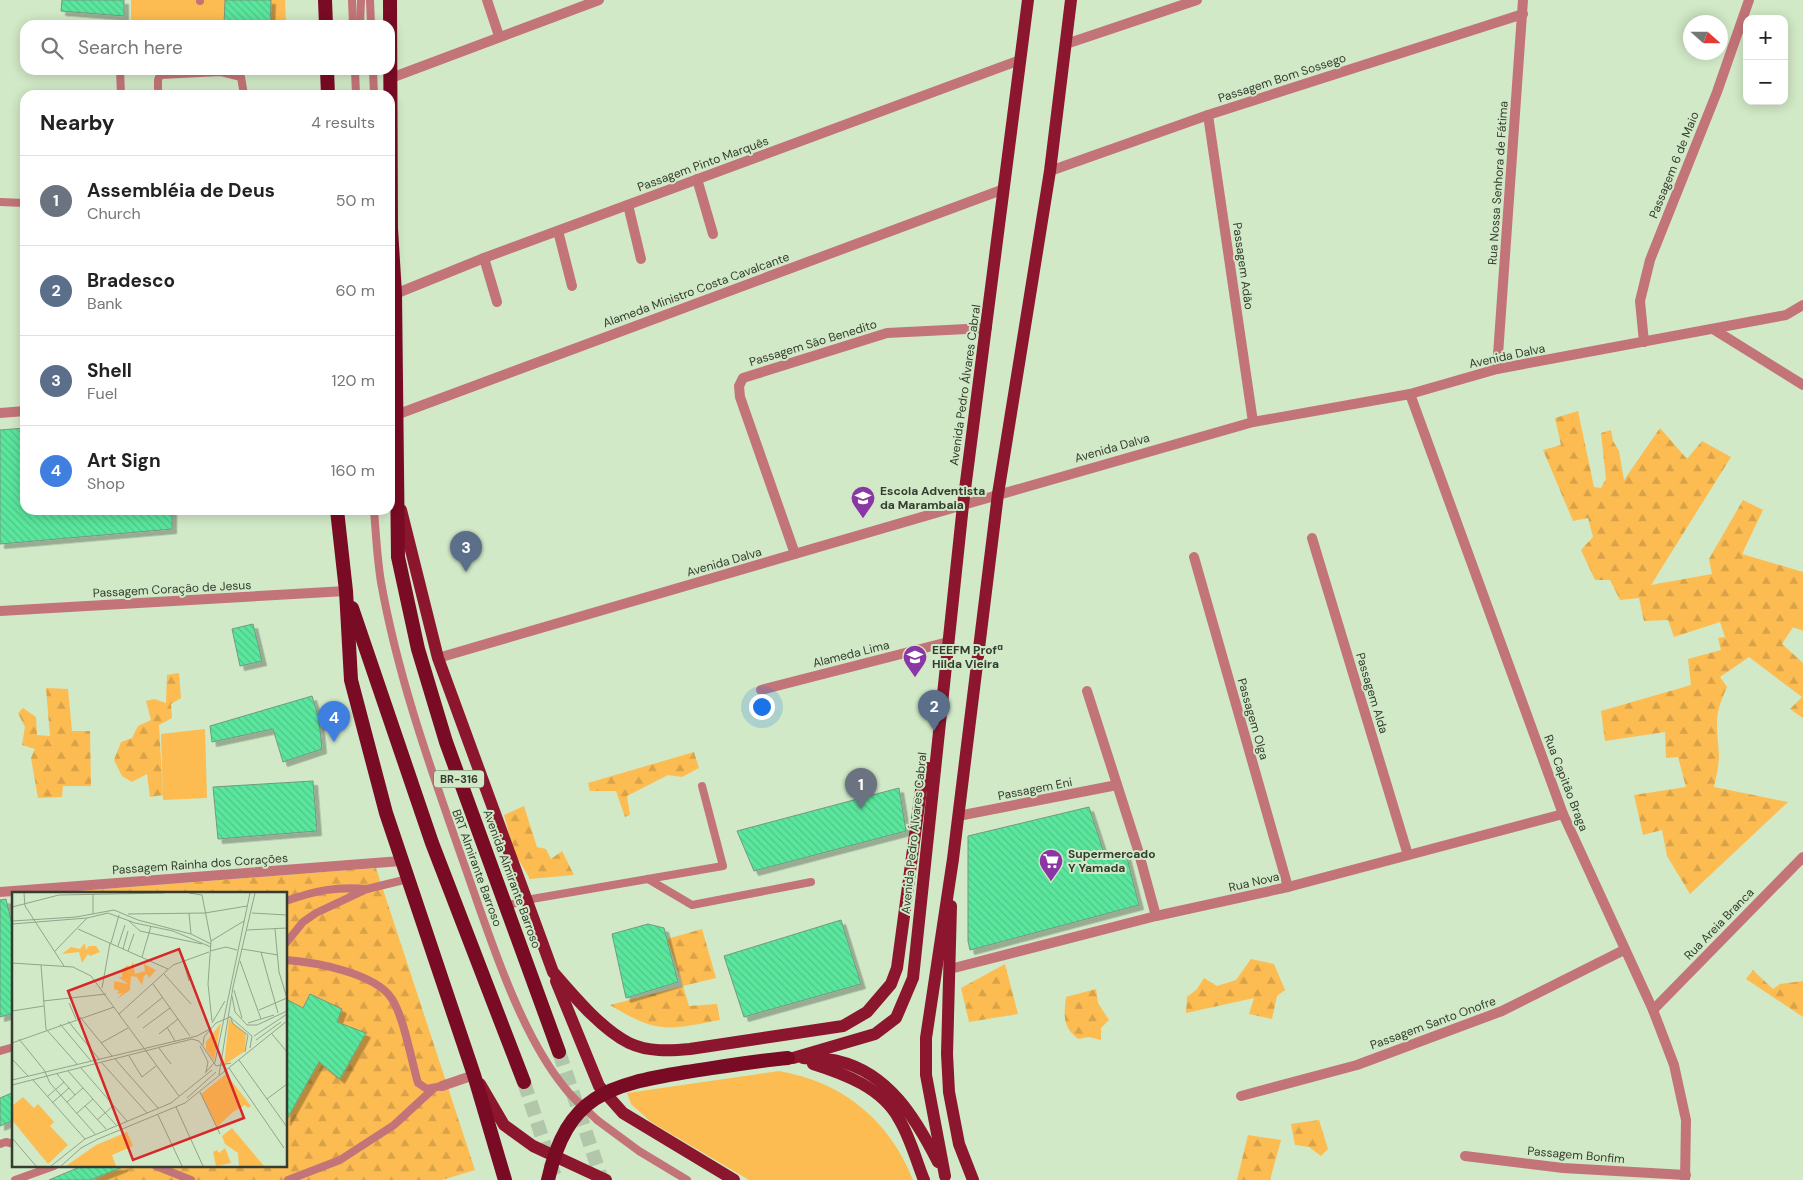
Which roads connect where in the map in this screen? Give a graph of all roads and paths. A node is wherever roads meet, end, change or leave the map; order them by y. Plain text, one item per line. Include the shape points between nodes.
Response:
1 (325, 0) edge
2 (352, 0) edge
3 (361, 0) edge
4 (370, 0) edge
5 (390, 0) edge
6 (488, 0) edge
7 (599, 0) edge
8 (1028, 0) edge
9 (1071, 0) edge
10 (1197, 0) edge
11 (1522, 0) edge
12 (1749, 0) edge
13 (577, 4) edge
14 (1523, 14) junction
15 (326, 20) edge
16 (353, 20) edge
17 (360, 20) edge
18 (371, 20) edge
19 (390, 20) edge
20 (499, 36) junction
21 (1066, 44) junction
22 (1020, 60) junction
23 (120, 75) edge
24 (160, 75) edge
25 (233, 75) edge
26 (327, 75) edge
27 (356, 75) edge
28 (360, 75) edge
29 (373, 75) edge
30 (391, 75) edge
31 (391, 78) junction
32 (121, 90) edge
33 (158, 90) edge
34 (243, 90) edge
35 (328, 90) edge
36 (357, 90) edge
37 (358, 90) edge
38 (374, 90) edge
39 (391, 90) edge
40 (1208, 115) junction
41 (1050, 171) junction
42 (697, 180) junction
43 (1004, 189) junction
44 (0, 202) edge
45 (20, 203) edge
46 (628, 205) junction
47 (558, 231) junction
48 (713, 234) dead end
49 (484, 258) junction
50 (640, 259) dead end
51 (572, 286) dead end
52 (395, 294) edge
53 (497, 302) dead end
54 (1803, 305) edge
55 (987, 328) junction
56 (1713, 329) junction
57 (1644, 342) junction
58 (395, 354) edge
59 (1497, 369) junction
60 (1803, 385) edge
61 (1410, 394) junction
62 (20, 412) edge
63 (0, 414) edge
64 (396, 415) junction
65 (1253, 422) junction
66 (998, 494) junction
67 (398, 497) junction
68 (963, 505) junction
69 (338, 515) edge
70 (374, 515) edge
71 (1312, 538) dead end
72 (795, 554) junction
73 (1194, 557) dead end
74 (346, 591) junction
75 (0, 611) edge
76 (948, 642) junction
77 (438, 658) junction
78 (761, 690) dead end
79 (1087, 691) dead end
80 (935, 755) junction
81 (1117, 785) junction
82 (702, 786) dead end
83 (1563, 814) junction
84 (958, 816) junction
85 (1408, 855) junction
86 (1803, 856) edge
87 (952, 858) junction
88 (402, 860) junction
89 (408, 879) junction
90 (648, 879) junction
91 (811, 882) dead end
92 (1288, 887) junction
93 (367, 889) junction
94 (0, 892) edge
95 (288, 900) edge
96 (526, 900) junction
97 (506, 906) junction
98 (1156, 916) junction
99 (288, 941) edge
100 (1624, 950) junction
101 (288, 960) edge
102 (950, 969) junction
103 (552, 972) junction
104 (1654, 1010) junction
105 (560, 1052) tunnel mouth
106 (791, 1058) junction
107 (474, 1075) junction
108 (524, 1082) tunnel mouth
109 (438, 1088) junction
110 (1241, 1096) dead end
111 (0, 1144) edge
112 (12, 1144) edge
113 (1465, 1156) dead end
114 (26, 1168) edge
115 (48, 1168) edge
116 (161, 1168) edge
117 (29, 1175) junction
118 (1686, 1177) edge
119 (946, 1178) edge
120 (15, 1180) edge
121 (191, 1180) edge
122 (288, 1180) edge
123 (505, 1180) edge
124 (548, 1180) edge
125 (606, 1180) edge
126 (687, 1180) edge
127 (734, 1180) edge
128 (924, 1180) edge
129 (974, 1180) edge

1 - 15 highway
2 - 16 lane
3 - 17 lane
4 - 18 lane
5 - 19 highway, Avenida Almirante Barroso / BR-316
6 - 20 street
7 - 13 street
8 - 22 main road, Avenida Pedro Álvares Cabral
9 - 21 main road
10 - 21 street
11 - 14 street, Rua Nossa Senhora de Fátima
12 - 57 street, Passagem 6 de Maio via 1717,92 1650,260 1640,301
13 - 20 street
14 - 40 street, Passagem Bom Sossego
14 - 59 street, Rua Nossa Senhora de Fátima
20 - 31 street
21 - 41 main road
22 - 42 street, Passagem Pinto Marquês
22 - 43 main road, Avenida Pedro Álvares Cabral
23 - 32 lane
24 - 33 lane
25 - 34 lane via 241,77
26 - 35 highway
27 - 36 lane
28 - 37 lane
29 - 38 lane
30 - 31 highway, Avenida Almirante Barroso / BR-316
31 - 39 highway, Avenida Almirante Barroso / BR-316
40 - 41 street, Passagem Bom Sossego
40 - 65 street, Passagem Adão
41 - 66 main road
42 - 46 street, Passagem Pinto Marquês
42 - 48 street
43 - 55 main road, Avenida Pedro Álvares Cabral
43 - 64 street, Alameda Ministro Costa Cavalcante
44 - 45 lane
46 - 47 street, Passagem Pinto Marquês
46 - 50 street
47 - 49 street, Passagem Pinto Marquês
47 - 51 street
49 - 52 street, Passagem Pinto Marquês
49 - 53 street
54 - 56 street, Avenida Dalva via 1786,315
55 - 68 main road, Avenida Pedro Álvares Cabral
55 - 72 street, Passagem São Benedito via 887,333 743,378 739,386 740,397
56 - 57 street, Avenida Dalva
56 - 60 street
57 - 59 street, Avenida Dalva
58 - 64 highway, Avenida Almirante Barroso / BR-316
59 - 61 street, Avenida Dalva
61 - 65 street, Avenida Dalva
61 - 83 street, Rua Capitão Braga
62 - 63 street
64 - 67 highway, Avenida Almirante Barroso / BR-316
65 - 66 street, Avenida Dalva
66 - 68 street, Avenida Dalva
66 - 84 main road
67 - 77 main road
67 - 97 highway, Avenida Almirante Barroso / BR-316 via 398,557 418,649 446,742
68 - 72 street, Avenida Dalva
68 - 76 main road, Avenida Pedro Álvares Cabral
69 - 74 highway
70 - 126 lane, BRT Almirante Barroso, bridge via 380,579 411,709 488,932 526,1025 565,1089 597,1120
71 - 85 street, Passagem Alda
72 - 77 street, Avenida Dalva
73 - 92 street, Passagem Olga
74 - 75 street, Passagem Coração de Jesus
74 - 88 highway via 351,680 386,813
74 - 108 highway via 432,843
76 - 78 street, Alameda Lima
76 - 80 main road, Avenida Pedro Álvares Cabral
77 - 96 main road
79 - 81 street
80 - 103 main road via 921,790 897,968 891,984 867,1012 843,1026 690,1049 666,1051 646,1048 629,1043 608,1027
80 - 106 main road, Avenida Pedro Álvares Cabral via 915,965 906,997 896,1018 875,1034
81 - 84 street, Passagem Eni
81 - 98 street
82 - 90 lane via 723,866
83 - 85 street, Rua Nova
83 - 100 street, Rua Capitão Braga
84 - 87 main road
85 - 92 street, Rua Nova
86 - 104 street, Rua Areia Branca
87 - 102 main road
87 - 119 main road via 926,1047 926,1075
88 - 89 highway
88 - 94 street, Passagem Rainha dos Corações
89 - 93 lane
89 - 107 highway
90 - 91 lane via 692,905
90 - 96 lane
92 - 98 street, Rua Nova
93 - 95 lane via 344,886 318,890
93 - 99 lane via 303,922
96 - 97 lane
96 - 103 main road
97 - 105 highway, Avenida Almirante Barroso / BR-316
98 - 102 street, Rua Nova
100 - 104 street, Rua Capitão Braga
100 - 110 street, Passagem Santo Onofre via 1502,1011 1357,1065
101 - 109 lane via 315,962 383,989 397,1008 418,1083 427,1089
102 - 129 main road via 949,1092 959,1144
103 - 127 main road via 599,1086 624,1113
104 - 118 street, Rua Capitão Braga via 1674,1065 1686,1120
106 - 119 main road via 838,1061 883,1083 920,1128
106 - 124 highway, bridge via 634,1081 598,1095 567,1129
106 - 128 main road via 830,1069 862,1084 880,1097 899,1118
107 - 109 street
107 - 123 highway
107 - 125 main road via 504,1125 533,1146
109 - 122 lane via 394,1125 340,1160
111 - 112 lane
113 - 118 street, Passagem Bonfim via 1563,1168
114 - 117 lane
115 - 117 lane
116 - 121 lane
117 - 120 lane

